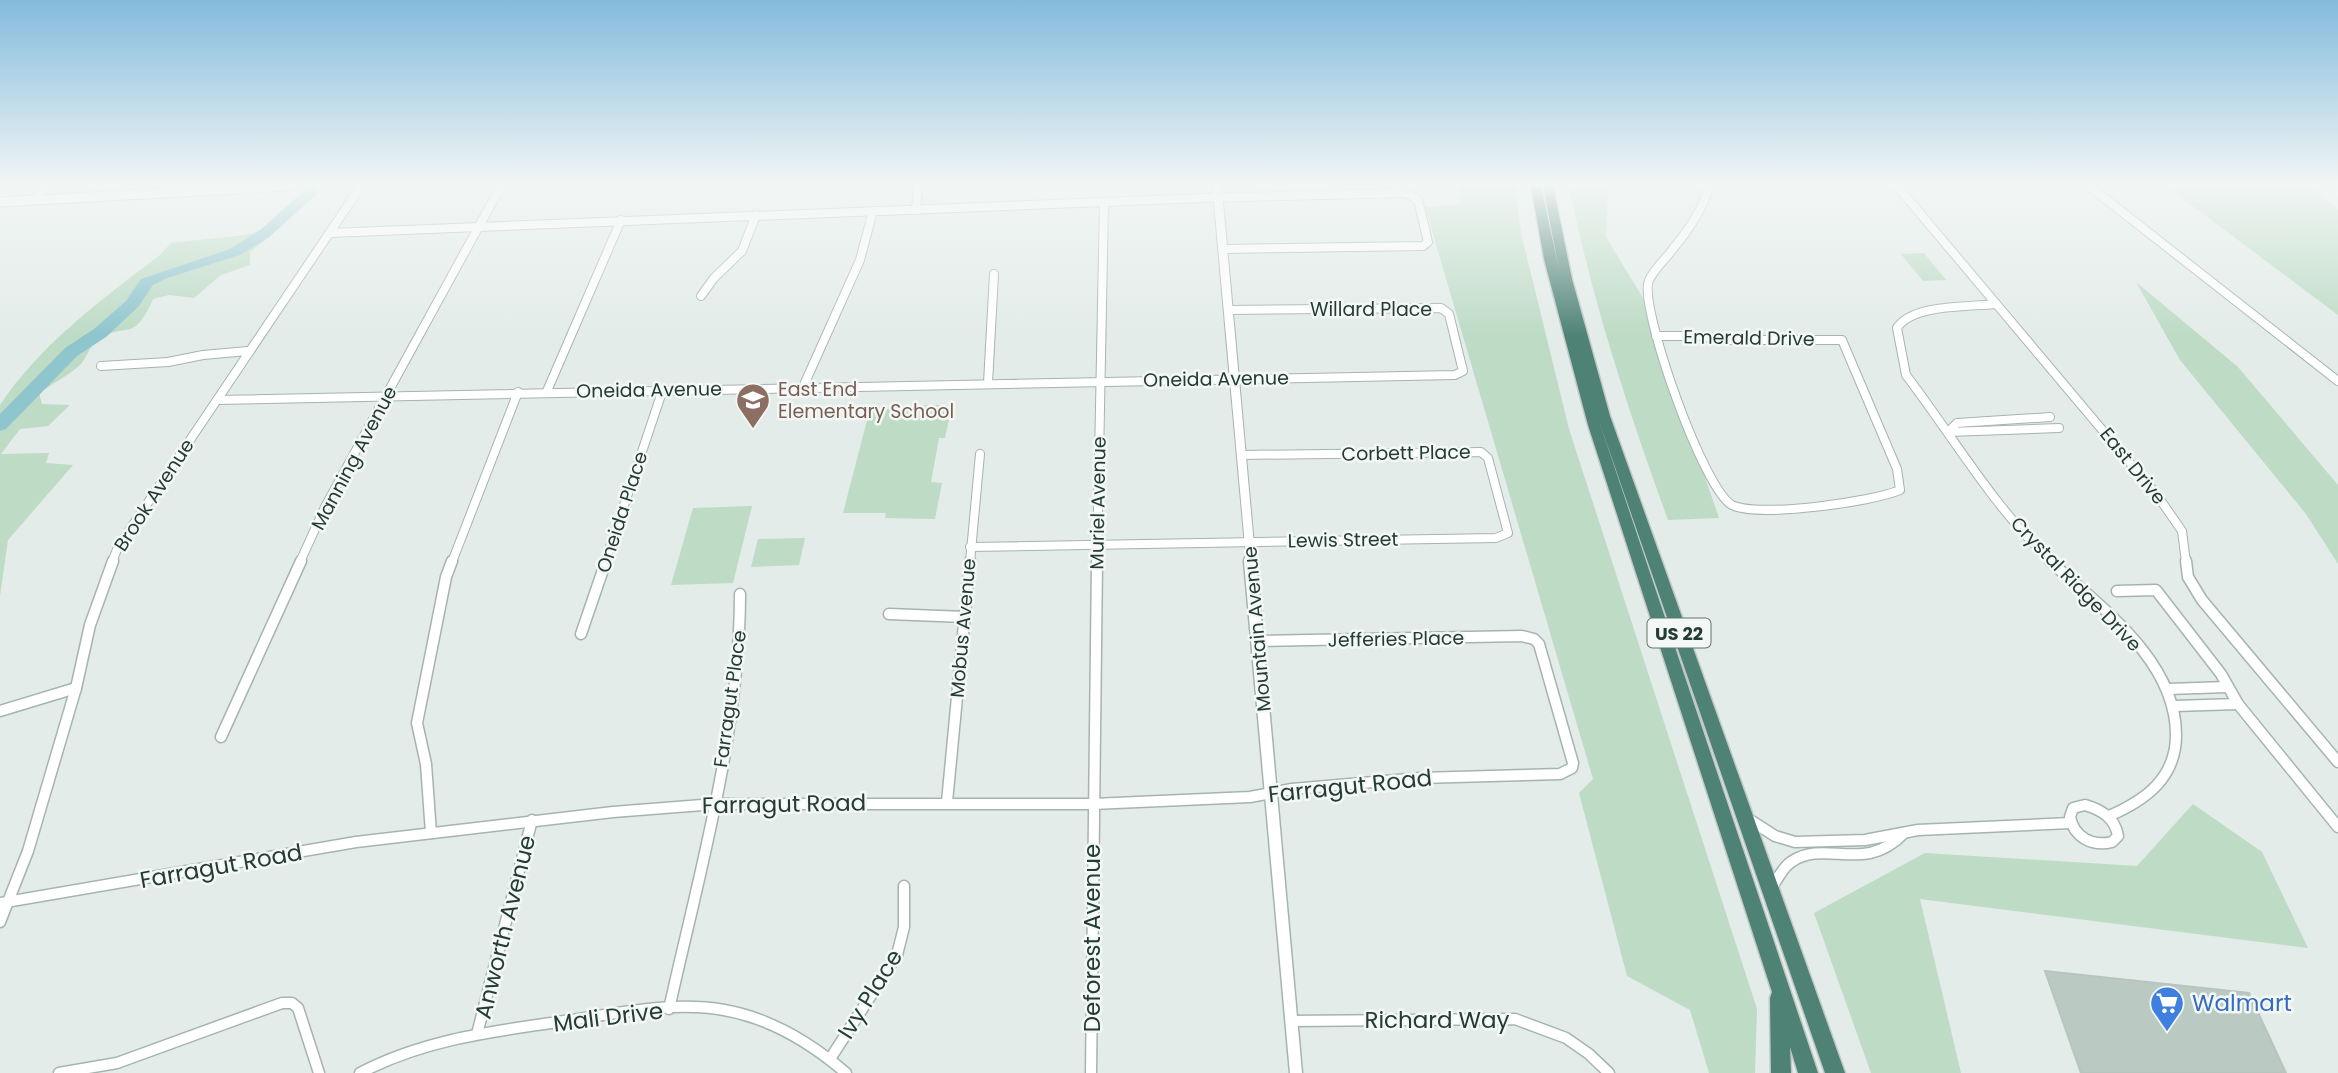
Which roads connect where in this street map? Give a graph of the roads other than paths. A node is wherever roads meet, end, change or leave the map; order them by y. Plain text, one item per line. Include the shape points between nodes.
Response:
1 (328, 236) edge
2 (473, 236) edge
3 (614, 236) edge
4 (748, 236) edge
5 (866, 236) edge
6 (1103, 236) edge
7 (1222, 236) edge
8 (1425, 236) edge
9 (1549, 236) edge
10 (1557, 236) edge
11 (1681, 236) edge
12 (1939, 236) edge
13 (2153, 236) edge
14 (1223, 249) junction
15 (994, 274) dead end
16 (701, 296) dead end
17 (1998, 306) junction
18 (1228, 310) junction
19 (1656, 336) junction
20 (248, 351) junction
21 (101, 366) dead end
22 (1460, 374) joint
23 (1234, 379) junction
24 (1101, 381) junction
25 (2338, 381) edge
26 (988, 383) junction
27 (803, 387) junction
28 (663, 389) junction
29 (547, 391) junction
30 (518, 392) junction
31 (388, 396) junction
32 (217, 400) junction
33 (2050, 417) dead end
34 (2059, 428) dead end
35 (1948, 432) junction
36 (980, 454) dead end
37 (1241, 455) junction
38 (1506, 536) joint
39 (1249, 542) junction
40 (1097, 544) junction
41 (970, 547) junction
42 (2117, 591) dead end
43 (740, 594) dead end
44 (889, 614) dead end
45 (965, 617) junction
46 (581, 634) dead end
47 (1257, 641) junction
48 (2227, 687) junction
49 (76, 688) junction
50 (2168, 689) junction
51 (2238, 704) junction
52 (2174, 706) junction
53 (0, 711) edge
54 (221, 737) dead end
55 (2338, 762) edge
56 (1572, 768) joint
57 (1271, 793) junction
58 (947, 802) junction
59 (715, 804) junction
60 (1093, 804) junction
61 (1744, 816) junction
62 (2109, 816) junction
63 (532, 820) junction
64 (2070, 823) junction
65 (2338, 827) edge
66 (431, 833) junction
67 (1904, 834) junction
68 (904, 886) dead end
69 (1771, 890) junction
70 (4, 903) edge
71 (0, 922) edge
72 (1778, 983) junction
73 (669, 1009) junction
74 (1291, 1021) junction
75 (477, 1034) junction
76 (830, 1059) junction
77 (59, 1073) edge
78 (319, 1073) edge
79 (360, 1073) edge
80 (846, 1073) edge
81 (1091, 1073) edge
82 (1296, 1073) edge
83 (1609, 1073) edge
84 (1780, 1073) edge
85 (1808, 1073) edge
86 (1835, 1073) edge

1 - 20 street, Brook Avenue
2 - 31 street, Manning Avenue
3 - 29 street
4 - 16 street via 742,251
5 - 27 street
6 - 24 street, Muriel Avenue
7 - 14 street, Mountain Avenue
8 - 14 street via 1427,244
9 - 72 highway, US 22 via 1550,259 1594,425
10 - 61 highway, US 22 via 1604,416
11 - 19 street via 1648,281 1647,309
12 - 17 street, East Drive
13 - 25 street
14 - 18 street, Mountain Avenue
15 - 26 street
17 - 35 street, Crystal Ridge Drive via 1921,311 1902,320 1897,328 1906,375
17 - 55 street, East Drive via 2176,520 2182,531 2188,577 2202,600
18 - 22 street, Willard Place via 1441,308 1449,314 1463,366
18 - 23 street, Mountain Avenue
19 - 19 street, Emerald Drive via 1719,494 1734,506 1855,501 1900,490 1897,468 1842,340
20 - 21 street
20 - 32 street, Brook Avenue
22 - 23 street, Oneida Avenue
23 - 24 street, Oneida Avenue
23 - 37 street, Mountain Avenue
24 - 26 street, Oneida Avenue
24 - 40 street, Muriel Avenue
26 - 27 street, Oneida Avenue
27 - 28 street, Oneida Avenue
28 - 29 street, Oneida Avenue
28 - 46 street, Oneida Place
29 - 30 street, Oneida Avenue
30 - 31 street, Oneida Avenue
30 - 66 street via 446,577 421,700 417,723 426,764
31 - 32 street, Oneida Avenue
31 - 54 street, Manning Avenue via 325,507
32 - 49 street, Brook Avenue via 118,547 90,625
33 - 35 street via 1957,423
34 - 35 street
35 - 50 street, Crystal Ridge Drive via 2020,531 2128,635
36 - 41 street, Mobus Avenue
37 - 38 street, Corbett Place via 1481,453 1488,458 1508,528
37 - 39 street, Mountain Avenue
38 - 39 street, Lewis Street
39 - 40 street, Lewis Street
39 - 47 street, Mountain Avenue
40 - 41 street, Lewis Street
40 - 60 street, Muriel Avenue
41 - 45 street, Mobus Avenue
42 - 48 street via 2156,590
43 - 59 street, Farragut Place via 740,648
44 - 45 street
45 - 58 street, Mobus Avenue
47 - 56 street, Jefferies Place via 1534,639
47 - 57 street, Mountain Avenue
48 - 50 street
48 - 51 street
49 - 53 street
49 - 70 street, Brook Avenue via 28,851
50 - 52 street, Crystal Ridge Drive
51 - 52 street
51 - 65 street
52 - 62 street, Crystal Ridge Drive via 2178,719 2173,764 2154,791
56 - 57 street, Farragut Road via 1560,774 1420,778
57 - 60 street, Farragut Road
57 - 74 street, Mountain Avenue
58 - 59 street, Farragut Road
58 - 60 street, Farragut Road
59 - 63 street, Farragut Road
59 - 73 street, Farragut Place
60 - 81 street, Deforest Avenue
61 - 67 street via 1775,836 1796,842
61 - 69 highway, US 22
62 - 64 street via 2093,807 2078,806 2069,812
62 - 64 street via 2118,830 2111,844 2087,840
63 - 66 street, Farragut Road
63 - 75 street, Anworth Avenue
64 - 67 street
66 - 70 street, Farragut Road
67 - 69 street via 1896,845 1877,853 1792,861
68 - 76 street, Ivy Place via 905,935 900,950
69 - 86 highway, US 22
70 - 71 street, Brook Avenue
72 - 84 highway
72 - 85 highway, US 22
73 - 75 street, Mali Drive
73 - 76 street, Mali Drive via 722,1009 752,1017 793,1035
74 - 82 street, Mountain Avenue
74 - 83 street, Richard Way via 1515,1019 1564,1036
75 - 79 street, Mali Drive via 400,1053
76 - 80 street, Mali Drive
77 - 78 street via 117,1063 282,1003 298,1008

